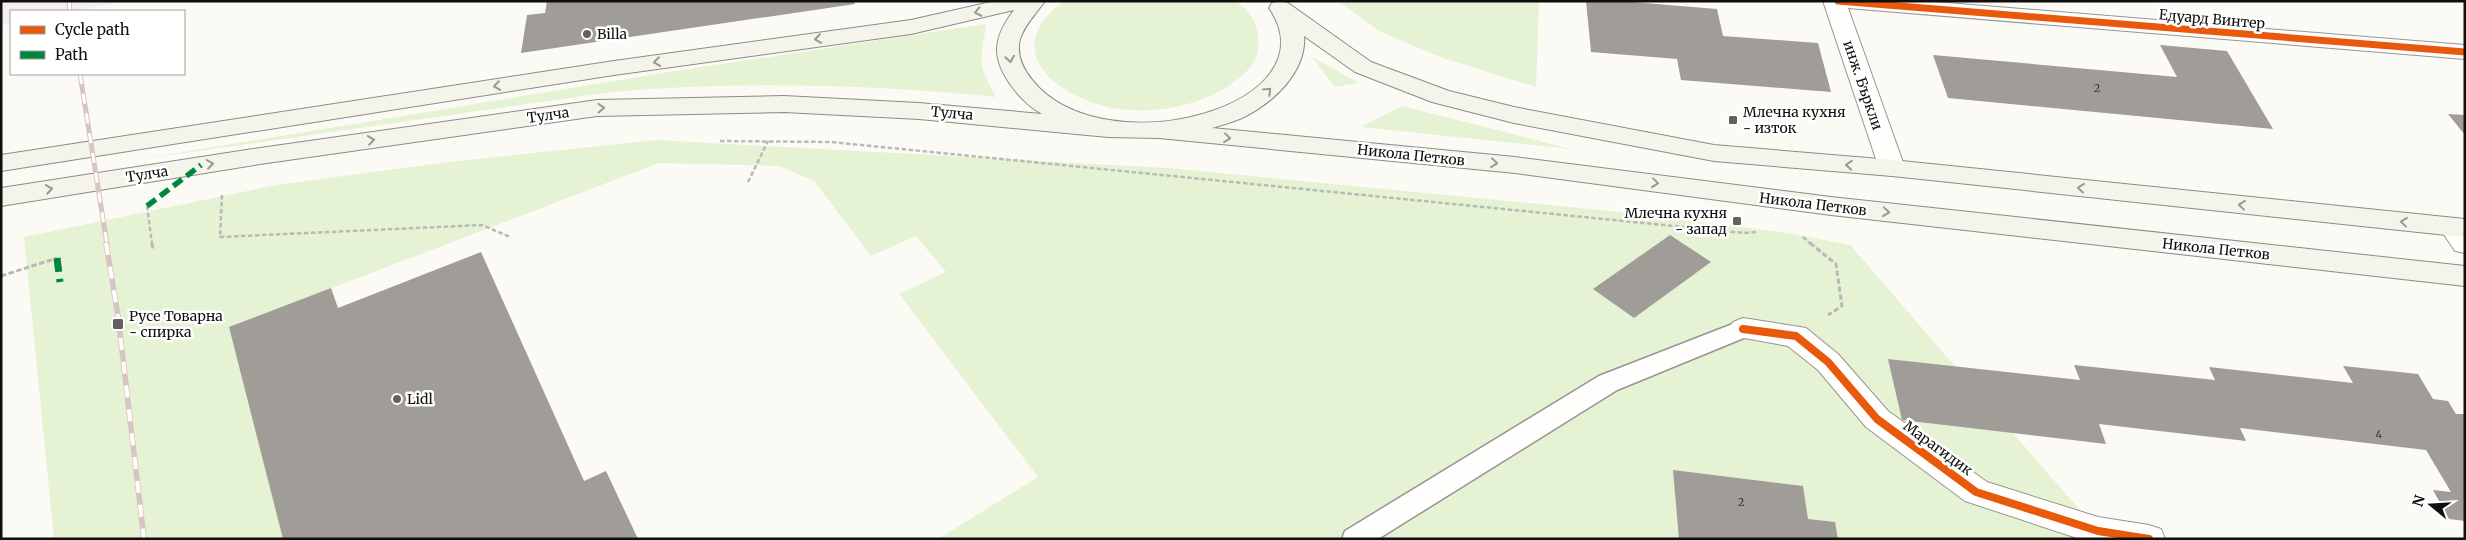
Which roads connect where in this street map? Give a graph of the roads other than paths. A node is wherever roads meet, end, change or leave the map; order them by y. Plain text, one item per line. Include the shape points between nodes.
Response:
1 (1026, 1) edge
2 (1034, 1) edge
3 (1834, 1) edge
4 (1838, 1) edge
5 (1278, 6) edge
6 (2465, 52) edge
7 (1100, 128) junction
8 (1162, 131) junction
9 (1, 164) edge
10 (1892, 168) junction
11 (1, 197) edge
12 (2461, 233) edge
13 (2465, 276) edge
14 (1743, 329) joint
15 (2096, 535) edge
16 (1356, 539) edge
17 (2150, 539) edge

1 -> 9 main road via 911,27 614,68
2 -> 7 main road via 1018,19 1008,40 1009,63 1020,86 1042,105 1072,120
3 - 10 street, инж. Бъркли
4 - 6 street, Едуард Винтер
8 -> 5 main road via 1192,127 1230,116 1260,99 1281,78 1292,55 1293,32
10 -> 5 main road via 1714,153 1514,115 1441,97 1363,66
7 - 8 main road
11 -> 7 main road, Тулча via 598,108 784,104 928,112
8 -> 13 main road, Никола Петков via 1515,165 1831,206
12 -> 10 main road
14 - 15 street, Марагидик via 1796,336 1828,362 1877,419 1976,492
14 - 16 lane via 1608,383
15 - 17 street, Марагидик

